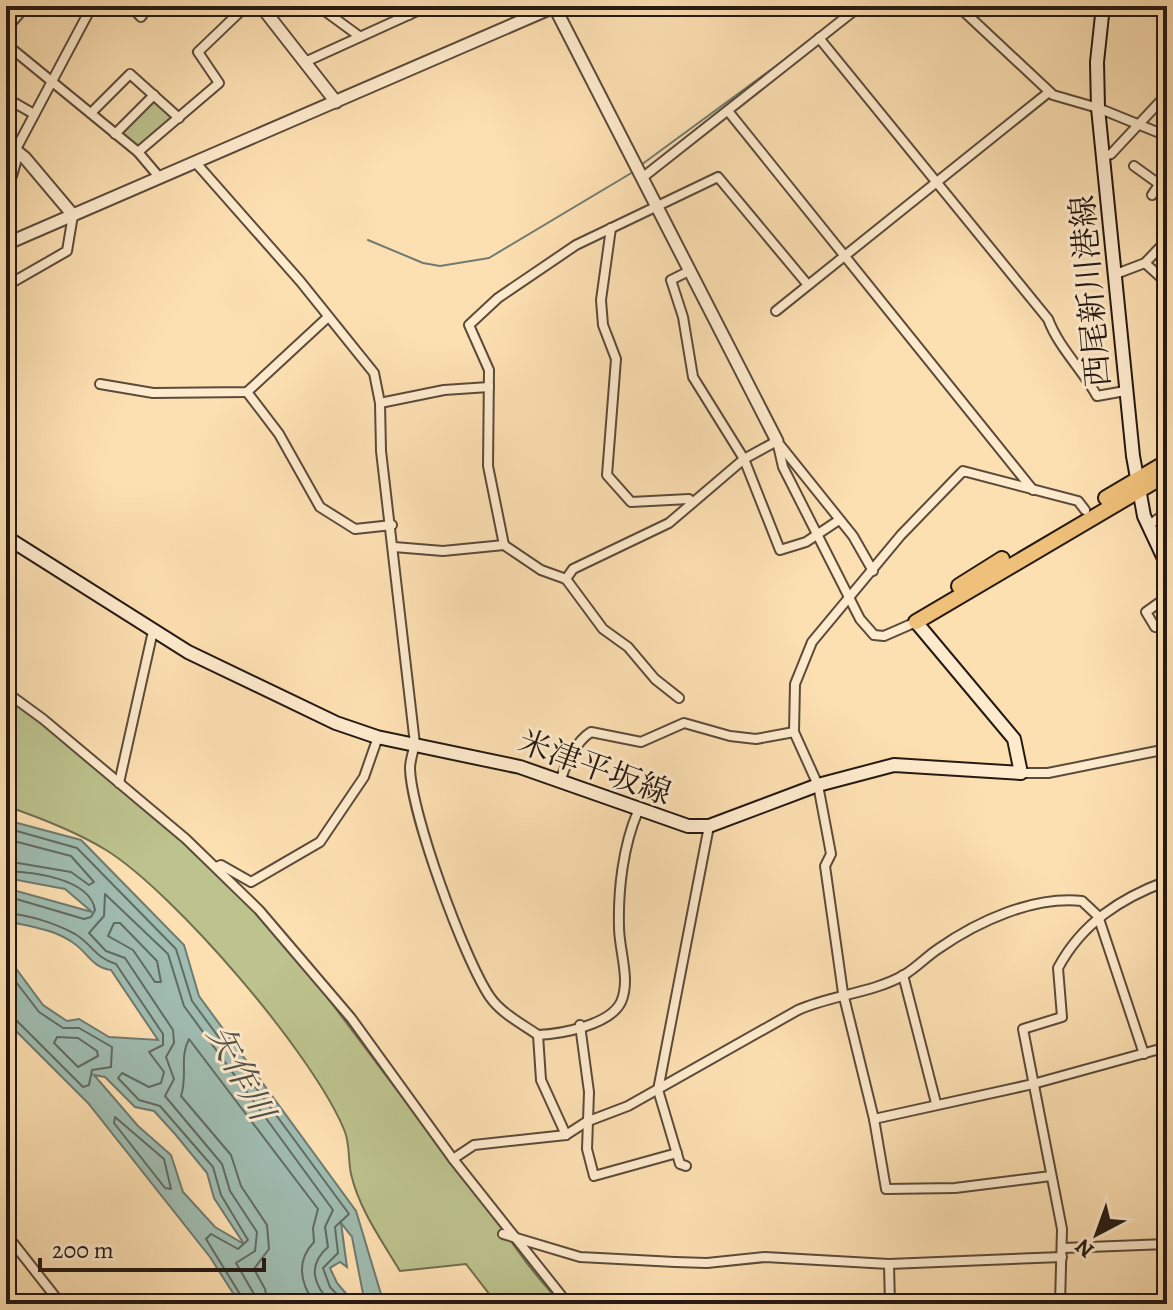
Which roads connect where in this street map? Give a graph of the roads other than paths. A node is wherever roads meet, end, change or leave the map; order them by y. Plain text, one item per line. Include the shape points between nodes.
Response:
1 (26, 6) edge
2 (92, 6) edge
3 (130, 6) edge
4 (149, 6) edge
5 (246, 6) edge
6 (261, 6) edge
7 (318, 6) edge
8 (397, 6) edge
9 (428, 6) edge
10 (555, 6) edge
11 (860, 6) edge
12 (958, 6) edge
13 (1103, 6) edge
14 (409, 15) junction
15 (6, 29) edge
16 (359, 36) junction
17 (819, 38) junction
18 (6, 44) edge
19 (305, 62) junction
20 (51, 82) junction
21 (1049, 92) junction
22 (1167, 94) edge
23 (154, 95) junction
24 (6, 98) edge
25 (336, 102) junction
26 (1098, 108) junction
27 (728, 111) junction
28 (91, 113) junction
29 (34, 114) junction
30 (179, 118) junction
31 (1139, 126) junction
32 (115, 134) junction
33 (1167, 136) edge
34 (14, 148) edge
35 (138, 152) junction
36 (1105, 156) junction
37 (196, 163) junction
38 (1134, 166) dead end
39 (638, 171) junction
40 (1167, 173) edge
41 (6, 178) edge
42 (160, 178) junction
43 (937, 181) junction
44 (1159, 184) junction
45 (1152, 195) dead end
46 (656, 206) junction
47 (73, 215) junction
48 (611, 228) junction
49 (1167, 240) edge
50 (6, 244) edge
51 (844, 256) junction
52 (1145, 263) junction
53 (689, 271) junction
54 (1116, 274) junction
55 (1167, 283) edge
56 (808, 285) junction
57 (6, 286) edge
58 (776, 311) dead end
59 (328, 317) junction
60 (100, 384) dead end
61 (489, 387) junction
62 (1125, 391) junction
63 (247, 392) junction
64 (380, 403) junction
65 (777, 441) junction
66 (744, 459) junction
67 (1167, 462) edge
68 (1167, 474) edge
69 (1138, 485) junction
70 (1033, 490) junction
71 (692, 503) junction
72 (1085, 510) junction
73 (1165, 516) edge
74 (839, 520) junction
75 (392, 525) junction
76 (1148, 526) junction
77 (817, 535) junction
78 (6, 537) edge
79 (504, 545) junction
80 (394, 547) junction
81 (1167, 565) edge
82 (873, 571) junction
83 (566, 579) junction
84 (1167, 597) edge
85 (849, 599) junction
86 (944, 605) junction
87 (916, 622) junction
88 (1155, 627) dead end
89 (153, 631) junction
90 (6, 692) edge
91 (679, 698) dead end
92 (794, 732) junction
93 (378, 737) junction
94 (415, 744) junction
95 (1167, 749) edge
96 (1021, 773) junction
97 (560, 782) junction
98 (119, 783) junction
99 (818, 785) junction
100 (638, 811) junction
101 (709, 826) junction
102 (216, 867) junction
103 (1167, 881) edge
104 (1098, 916) junction
105 (903, 975) junction
106 (843, 993) junction
107 (580, 1025) junction
108 (538, 1035) junction
109 (1167, 1047) edge
110 (1144, 1054) junction
111 (1033, 1084) junction
112 (658, 1090) junction
113 (936, 1103) junction
114 (874, 1119) junction
115 (586, 1122) junction
116 (566, 1135) junction
117 (677, 1153) junction
118 (453, 1159) junction
119 (686, 1166) dead end
120 (1051, 1176) junction
121 (6, 1234) edge
122 (503, 1234) dead end
123 (513, 1235) junction
124 (1167, 1244) edge
125 (1063, 1252) junction
126 (889, 1264) junction
127 (61, 1304) edge
128 (568, 1304) edge
129 (890, 1304) edge
130 (1060, 1304) edge

1 - 15 street
2 - 20 street
3 - 4 street via 141,17
5 - 30 street via 198,52 219,83
6 - 19 street
7 - 16 street
8 - 14 street
9 - 14 street
10 - 25 street
10 - 39 street
11 - 17 street
12 - 21 street
13 - 26 main road, 西尾新川港線
14 - 16 street
16 - 19 street
17 - 27 street
17 - 43 street
18 - 20 street
19 - 25 street
20 - 28 street
20 - 29 street
21 - 26 street
21 - 43 street
22 - 31 street
23 - 28 street via 130,74
23 - 30 street
23 - 32 street
24 - 29 street
25 - 37 street
26 - 31 street
26 - 36 main road, 西尾新川港線
27 - 39 street
27 - 51 street
28 - 32 street
29 - 34 street
30 - 35 street
31 - 33 street
31 - 36 street
32 - 35 street
34 - 41 street via 12,176
34 - 47 street
35 - 42 street
36 - 54 main road, 西尾新川港線
37 - 42 street
37 - 59 street
38 - 44 street
39 - 46 street
40 - 44 street
42 - 47 street
43 - 51 street
43 - 62 street via 1048,319 1056,340 1097,396
44 - 45 street
46 - 48 street
46 - 53 street
46 - 56 street via 718,177
47 - 50 street
47 - 57 street via 67,251
48 - 61 street via 545,265 470,323 489,370
48 - 71 street via 601,300 603,325 616,359 607,475 631,502
49 - 52 street
51 - 56 street
51 - 70 street
52 - 54 street
52 - 55 street
53 - 65 street
53 - 66 street via 671,280 693,377
54 - 62 main road, 西尾新川港線
56 - 58 street
59 - 63 street
59 - 64 street via 374,373
60 - 63 street via 153,393
61 - 64 street
61 - 79 street via 488,466
62 - 69 main road, 西尾新川港線
63 - 75 street via 279,434 320,507 355,529
64 - 75 street
65 - 66 street
65 - 74 street
65 - 77 street via 783,467
66 - 71 street
66 - 77 street via 780,550
67 - 69 main road
68 - 69 main road
69 - 72 main road
69 - 76 main road, 西尾新川港線
69 - 86 main road
70 - 72 street via 1078,501
70 - 82 street via 963,471
71 - 83 street via 669,523 573,569
72 - 86 main road via 974,575
73 - 76 street
74 - 77 street
74 - 82 street
75 - 80 street
76 - 81 main road, 西尾新川港線
77 - 85 street
78 - 89 main road, 米津平坂線
79 - 80 street via 443,551
79 - 83 street via 541,570
80 - 94 street
82 - 85 street
83 - 91 street via 603,629
84 - 88 street via 1146,612
85 - 87 street via 874,635
85 - 92 street via 812,642 795,684
86 - 87 main road
87 - 96 main road via 1014,739
89 - 93 main road, 米津平坂線 via 248,683
89 - 98 street
90 - 98 street
92 - 97 street via 756,739 684,723 641,742 591,732 582,738
92 - 99 street
93 - 94 main road, 米津平坂線
93 - 102 street via 364,777 320,842 251,882
94 - 97 main road, 米津平坂線 via 491,758
94 - 108 street via 412,788 452,915 490,997
95 - 96 street via 1048,773
96 - 99 main road, 米津平坂線 via 906,765
97 - 100 main road, 米津平坂線
98 - 102 street
99 - 101 main road, 米津平坂線
99 - 106 street via 830,843 825,866
100 - 101 main road, 米津平坂線 via 681,825
100 - 107 street via 630,829 620,903 621,1001 603,1019
101 - 112 street
102 - 118 street via 351,1018
103 - 104 street
104 - 105 street via 1082,901 1035,904 983,923
104 - 110 street
104 - 111 street via 1058,968 1062,1017 1023,1029
105 - 106 street
105 - 113 street
106 - 112 street via 798,1010
106 - 114 street
107 - 108 street via 560,1034
107 - 115 street via 589,1092
108 - 116 street via 541,1080
109 - 110 street
110 - 111 street
111 - 113 street
111 - 120 street
112 - 115 street
112 - 117 street
113 - 114 street
114 - 120 street via 886,1189 955,1188
115 - 116 street
115 - 117 street via 594,1176
116 - 118 street via 474,1145
117 - 119 street
118 - 123 street
120 - 125 street
121 - 127 street
122 - 123 street
123 - 126 street via 580,1257 707,1263 765,1257
123 - 128 street
124 - 125 street
125 - 126 street
125 - 130 street
126 - 129 street

